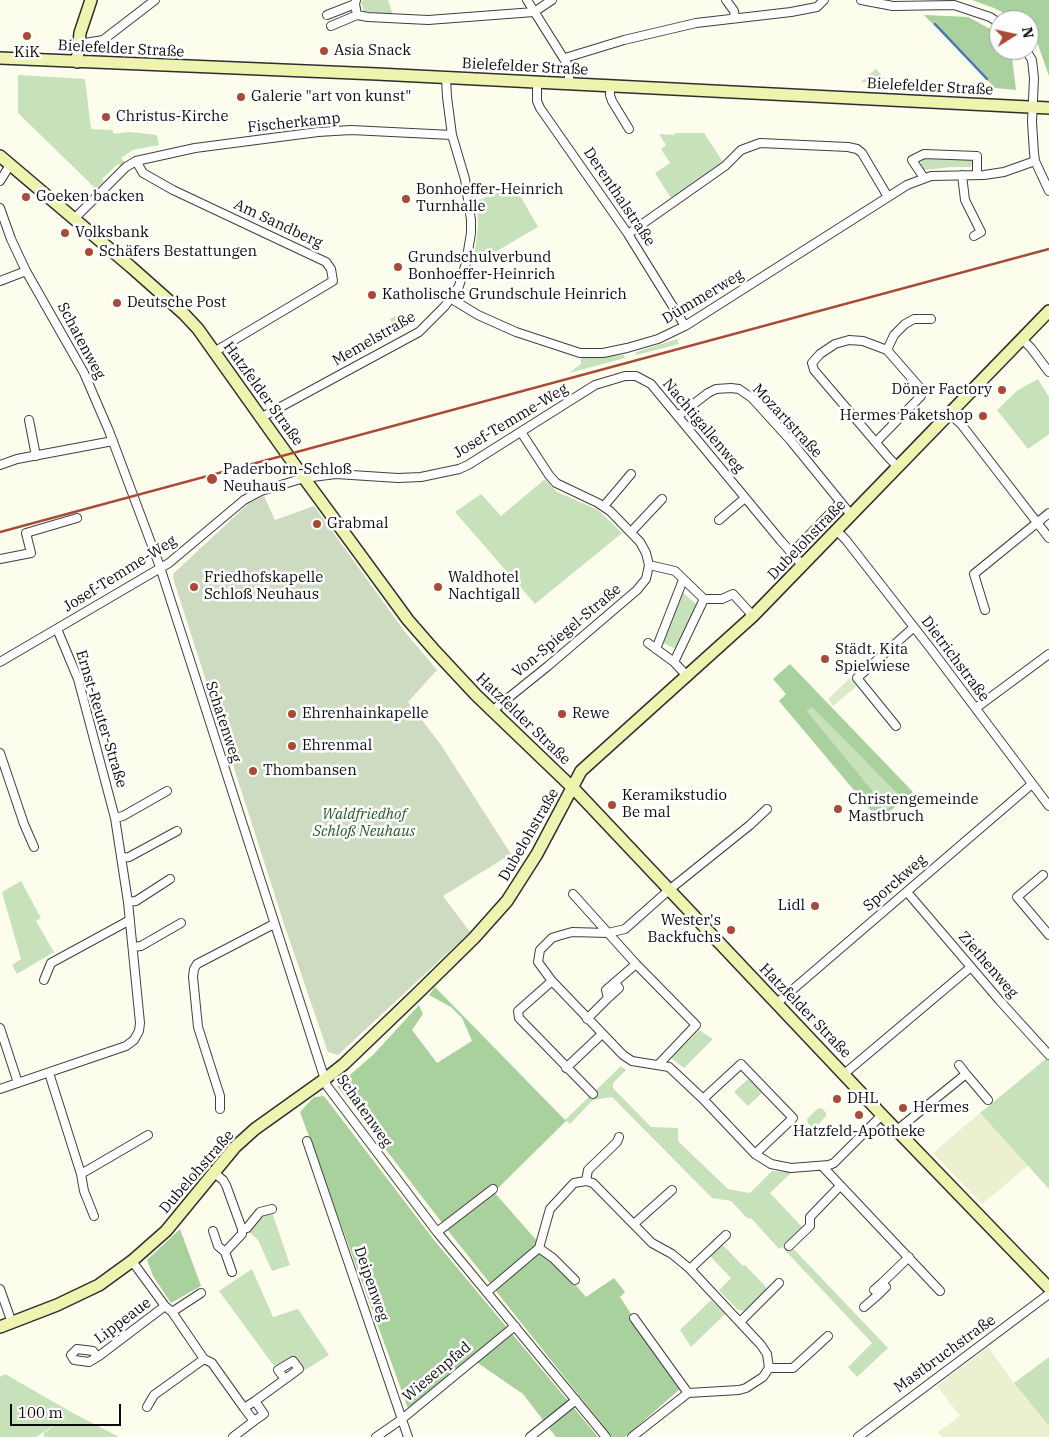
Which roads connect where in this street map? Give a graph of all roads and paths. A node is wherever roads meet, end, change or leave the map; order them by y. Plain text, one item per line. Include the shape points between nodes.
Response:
1 (91, 0) edge
2 (155, 0) edge
3 (527, 0) edge
4 (552, 0) edge
5 (726, 0) edge
6 (824, 0) edge
7 (861, 0) edge
8 (356, 2) edge
9 (534, 12) junction
10 (358, 15) junction
11 (327, 16) dead end
12 (989, 17) edge
13 (735, 18) junction
14 (331, 26) dead end
15 (78, 44) junction
16 (0, 58) edge
17 (565, 58) junction
18 (1032, 60) edge
19 (77, 62) junction
20 (446, 78) junction
21 (537, 83) junction
22 (569, 84) junction
23 (610, 86) junction
24 (1033, 107) junction
25 (1049, 108) edge
26 (629, 129) dead end
27 (452, 135) junction
28 (0, 156) edge
29 (1036, 160) junction
30 (136, 161) junction
31 (10, 165) junction
32 (962, 175) junction
33 (977, 175) junction
34 (924, 178) junction
35 (0, 181) edge
36 (1049, 191) edge
37 (888, 197) junction
38 (0, 208) edge
39 (74, 219) junction
40 (628, 234) junction
41 (974, 236) dead end
42 (26, 271) junction
43 (0, 281) edge
44 (450, 298) junction
45 (1049, 311) edge
46 (930, 319) dead end
47 (685, 326) junction
48 (1022, 339) junction
49 (887, 350) junction
50 (214, 352) junction
51 (1049, 372) edge
52 (636, 376) joint
53 (950, 414) junction
54 (678, 416) junction
55 (262, 417) junction
56 (29, 420) dead end
57 (521, 432) junction
58 (113, 441) junction
59 (876, 442) junction
60 (36, 456) junction
61 (0, 465) edge
62 (898, 467) junction
63 (631, 474) dead end
64 (304, 478) junction
65 (745, 498) junction
66 (662, 499) dead end
67 (840, 503) junction
68 (604, 506) junction
69 (1049, 513) edge
70 (852, 516) junction
71 (77, 518) dead end
72 (719, 520) dead end
73 (1037, 523) junction
74 (837, 530) junction
75 (631, 532) junction
76 (1049, 538) edge
77 (792, 553) junction
78 (0, 559) edge
79 (649, 565) junction
80 (803, 566) junction
81 (160, 567) junction
82 (683, 580) junction
83 (704, 599) junction
84 (985, 610) dead end
85 (753, 616) junction
86 (914, 627) junction
87 (57, 629) junction
88 (648, 643) dead end
89 (656, 649) junction
90 (1049, 654) edge
91 (0, 662) edge
92 (674, 662) junction
93 (687, 676) junction
94 (976, 708) junction
95 (492, 711) junction
96 (896, 726) dead end
97 (0, 753) edge
98 (9, 780) junction
99 (0, 784) edge
100 (1032, 784) junction
101 (573, 788) junction
102 (167, 791) dead end
103 (1049, 806) edge
104 (767, 809) dead end
105 (115, 818) junction
106 (177, 831) dead end
107 (34, 847) dead end
108 (122, 858) junction
109 (1043, 875) dead end
110 (170, 879) dead end
111 (669, 890) junction
112 (907, 892) junction
113 (573, 894) dead end
114 (128, 902) junction
115 (130, 920) junction
116 (181, 923) dead end
117 (274, 924) junction
118 (608, 933) junction
119 (1049, 935) edge
120 (133, 947) junction
121 (636, 964) junction
122 (971, 967) junction
123 (44, 980) dead end
124 (552, 981) junction
125 (777, 1003) junction
126 (587, 1019) junction
127 (0, 1028) edge
128 (602, 1034) junction
129 (1049, 1055) edge
130 (658, 1064) junction
131 (959, 1065) dead end
132 (566, 1068) junction
133 (49, 1073) junction
134 (844, 1074) junction
135 (966, 1074) junction
136 (325, 1080) junction
137 (18, 1083) junction
138 (0, 1089) edge
139 (593, 1094) dead end
140 (703, 1099) junction
141 (988, 1100) dead end
142 (220, 1109) dead end
143 (882, 1115) junction
144 (897, 1130) junction
145 (148, 1136) dead end
146 (619, 1137) dead end
147 (307, 1141) dead end
148 (755, 1154) junction
149 (823, 1167) junction
150 (213, 1172) junction
151 (82, 1174) junction
152 (586, 1181) junction
153 (840, 1186) junction
154 (493, 1189) dead end
155 (672, 1190) dead end
156 (272, 1209) dead end
157 (94, 1216) dead end
158 (634, 1223) junction
159 (242, 1229) junction
160 (213, 1231) dead end
161 (437, 1232) junction
162 (726, 1235) dead end
163 (789, 1246) dead end
164 (539, 1248) junction
165 (224, 1252) junction
166 (909, 1257) junction
167 (132, 1260) junction
168 (690, 1269) junction
169 (232, 1272) dead end
170 (575, 1280) dead end
171 (779, 1283) dead end
172 (1049, 1288) edge
173 (0, 1289) edge
174 (487, 1292) junction
175 (940, 1292) dead end
176 (201, 1294) dead end
177 (1049, 1294) edge
178 (165, 1306) junction
179 (864, 1307) dead end
180 (172, 1312) junction
181 (634, 1318) dead end
182 (740, 1322) junction
183 (12, 1323) junction
184 (515, 1326) junction
185 (0, 1327) edge
186 (828, 1336) dead end
187 (97, 1357) dead end
188 (204, 1359) junction
189 (768, 1368) junction
190 (285, 1379) dead end
191 (688, 1393) junction
192 (576, 1400) junction
193 (255, 1401) junction
194 (147, 1407) dead end
195 (244, 1408) junction
196 (402, 1419) junction
197 (254, 1421) junction
198 (235, 1436) edge
199 (376, 1437) edge
200 (408, 1437) edge
201 (530, 1437) edge
202 (606, 1437) edge
203 (632, 1437) edge
204 (858, 1437) edge

1 - 15 main road
2 - 15 street via 103,40
3 - 9 street
4 - 9 street
5 - 13 street
6 - 13 street via 817,7
7 - 12 street via 893,6 954,5
8 - 10 street
8 - 11 street
9 - 10 street via 428,20
9 - 17 street
10 - 14 street
13 - 17 street via 696,23 632,38
15 - 19 main road
16 - 19 main road, Bielefelder Straße
17 - 22 street via 570,67
18 - 24 street
19 - 20 main road, Bielefelder Straße
20 - 21 main road, Bielefelder Straße
20 - 27 street, Memelstraße
21 - 22 main road, Bielefelder Straße
21 - 40 street, Derenthalstraße via 540,108
22 - 23 main road, Bielefelder Straße
23 - 24 main road, Bielefelder Straße
23 - 26 street via 612,101
24 - 25 main road, Bielefelder Straße
24 - 29 street
27 - 30 street, Fischerkamp via 351,130 318,132 195,148
27 - 44 street, Memelstraße via 465,179 471,233 459,286
28 - 31 main road, Hatzfelder Straße
29 - 33 street, Dümmerweg via 1004,172
29 - 36 street
30 - 39 street, Fischerkamp via 126,166
30 - 50 street, Am Sandberg via 143,173 173,190 326,262 332,269 332,281
31 - 35 street
31 - 39 main road, Hatzfelder Straße
32 - 33 street, Dümmerweg
32 - 34 street, Dümmerweg
32 - 41 street via 965,200 981,232
33 - 34 street via 977,156 924,154 912,160
34 - 37 street, Dümmerweg
37 - 40 street via 857,149 760,143 741,150 725,166
37 - 47 street, Dümmerweg
38 - 42 street, Schatenweg
39 - 50 main road, Hatzfelder Straße via 184,314
40 - 47 street, Derenthalstraße
42 - 43 street
42 - 58 street, Schatenweg via 84,373
44 - 47 street, Dümmerweg via 516,332 580,353 603,353 647,343
44 - 55 street, Memelstraße via 419,332
45 - 48 main road, Dubelohstraße
46 - 49 street via 914,319 905,324 894,335
48 - 51 street
48 - 53 main road, Dubelohstraße
49 - 59 street via 921,389 922,396
49 - 59 street via 849,340 835,344 812,363 814,370
50 - 55 main road, Hatzfelder Straße
52 - 54 street, Nachtigallenweg via 651,384
52 - 57 street, Josef-Temme-Weg via 595,385
53 - 62 main road, Dubelohstraße
53 - 73 street
54 - 65 street, Nachtigallenweg
54 - 67 street, Mozartstraße via 716,389 739,389 752,398 791,441
55 - 64 main road, Hatzfelder Straße
56 - 60 street
57 - 64 street, Josef-Temme-Weg via 468,465 435,474 398,478 336,474
57 - 68 street via 556,483
58 - 60 street
58 - 81 street, Schatenweg
59 - 62 street
60 - 61 street
62 - 70 main road, Dubelohstraße
63 - 68 street
64 - 81 street, Josef-Temme-Weg via 244,500
64 - 95 main road, Hatzfelder Straße via 414,627
65 - 72 street
65 - 77 street, Nachtigallenweg
66 - 75 street
67 - 70 street, Mozartstraße
67 - 77 street
68 - 75 street
69 - 73 street
70 - 74 main road, Dubelohstraße
71 - 78 street via 26,533 31,553
73 - 76 street
73 - 84 street via 974,574
74 - 80 main road, Dubelohstraße
74 - 86 street, Dietrichstraße
75 - 79 street via 646,552
77 - 80 street, Nachtigallenweg
79 - 82 street via 675,572
79 - 95 street, Von-Spiegel-Straße via 646,579 637,590
80 - 85 main road, Dubelohstraße
81 - 87 street, Josef-Temme-Weg
81 - 117 street, Schatenweg
82 - 83 street
82 - 89 street
83 - 85 street via 722,599 733,594
83 - 92 street
85 - 93 main road, Dubelohstraße
86 - 94 street, Dietrichstraße
86 - 96 street via 857,678
87 - 91 street, Josef-Temme-Weg
87 - 105 street, Ernst-Reuter-Straße via 80,688
88 - 89 street
89 - 92 street
90 - 94 street
92 - 93 street
93 - 101 main road, Dubelohstraße via 585,766
94 - 100 street, Dietrichstraße
95 - 101 main road, Hatzfelder Straße
97 - 98 street
98 - 99 street
98 - 107 street
100 - 103 street, Dietrichstraße
100 - 112 street, Sporckweg
101 - 111 main road, Hatzfelder Straße
101 - 136 main road, Dubelohstraße via 518,884 492,918 473,940
102 - 105 street
104 - 111 street
105 - 108 street, Ernst-Reuter-Straße
106 - 108 street
108 - 114 street, Ernst-Reuter-Straße
109 - 119 street via 1014,900
110 - 114 street via 136,901
111 - 118 street via 625,929
111 - 125 main road, Hatzfelder Straße
112 - 122 street, Ziethenweg
112 - 125 street, Sporckweg
113 - 118 street
114 - 115 street, Ernst-Reuter-Straße
115 - 120 street, Ernst-Reuter-Straße
115 - 123 street via 51,963
116 - 120 street via 141,946
117 - 136 street, Schatenweg
117 - 142 street via 197,964 194,969 198,1027 220,1096
118 - 121 street
118 - 124 street via 572,932 547,942 540,950 538,962
120 - 133 street, Ernst-Reuter-Straße via 140,1023 134,1040 126,1046
121 - 126 street via 606,990 608,998
121 - 130 street via 696,1025
122 - 129 street, Ziethenweg
122 - 134 street
124 - 126 street
124 - 132 street via 518,1011 519,1018
125 - 134 main road, Hatzfelder Straße
126 - 128 street
127 - 137 street
128 - 130 street via 632,1061
128 - 132 street
130 - 140 street via 677,1073
131 - 135 street
132 - 139 street
133 - 137 street, Ernst-Reuter-Straße
133 - 151 street
134 - 143 main road, Hatzfelder Straße
135 - 141 street
135 - 144 street
136 - 150 main road, Dubelohstraße via 255,1129
136 - 161 street, Schatenweg
137 - 138 street, Ernst-Reuter-Straße
140 - 148 street
140 - 148 street via 741,1064 793,1118
143 - 144 main road, Hatzfelder Straße
143 - 149 street via 834,1162
144 - 172 main road, Hatzfelder Straße
145 - 151 street
146 - 152 street via 588,1170
147 - 196 street, Deipenweg
148 - 149 street via 773,1165
149 - 153 street
150 - 159 street via 226,1185
150 - 167 main road, Dubelohstraße via 166,1231
151 - 157 street via 84,1191
152 - 158 street via 594,1184
152 - 164 street via 574,1183 550,1209
153 - 163 street via 810,1217 810,1226
153 - 166 street
154 - 161 street
155 - 158 street
156 - 159 street via 260,1212 247,1228
158 - 168 street via 652,1243
159 - 165 street via 242,1234
160 - 165 street via 218,1246
161 - 174 street, Schatenweg
162 - 168 street
164 - 170 street
164 - 174 street
165 - 169 street
166 - 175 street
166 - 179 street via 882,1282 886,1287
167 - 178 street, Lippeaue
167 - 183 main road, Dubelohstraße via 99,1285
168 - 182 street
171 - 182 street
173 - 183 street
174 - 184 street, Schatenweg
176 - 180 street, Lippeaue
177 - 204 street, Mastbruchstraße
178 - 180 street, Lippeaue
178 - 187 street, Lippeaue
180 - 188 street, Lippeaue
181 - 191 street
182 - 189 street via 767,1354
183 - 185 main road, Dubelohstraße
184 - 192 street, Schatenweg
184 - 196 street, Wiesenpfad
186 - 189 street via 793,1368
188 - 194 street via 154,1395
188 - 195 street, Lippeaue via 212,1363
189 - 191 street via 763,1377 746,1388
190 - 193 street
191 - 203 street
192 - 201 street
192 - 202 street, Schatenweg
193 - 195 street
193 - 197 street via 264,1414
195 - 197 street, Lippeaue
196 - 199 street, Wiesenpfad
196 - 200 street, Deipenweg
197 - 198 street

